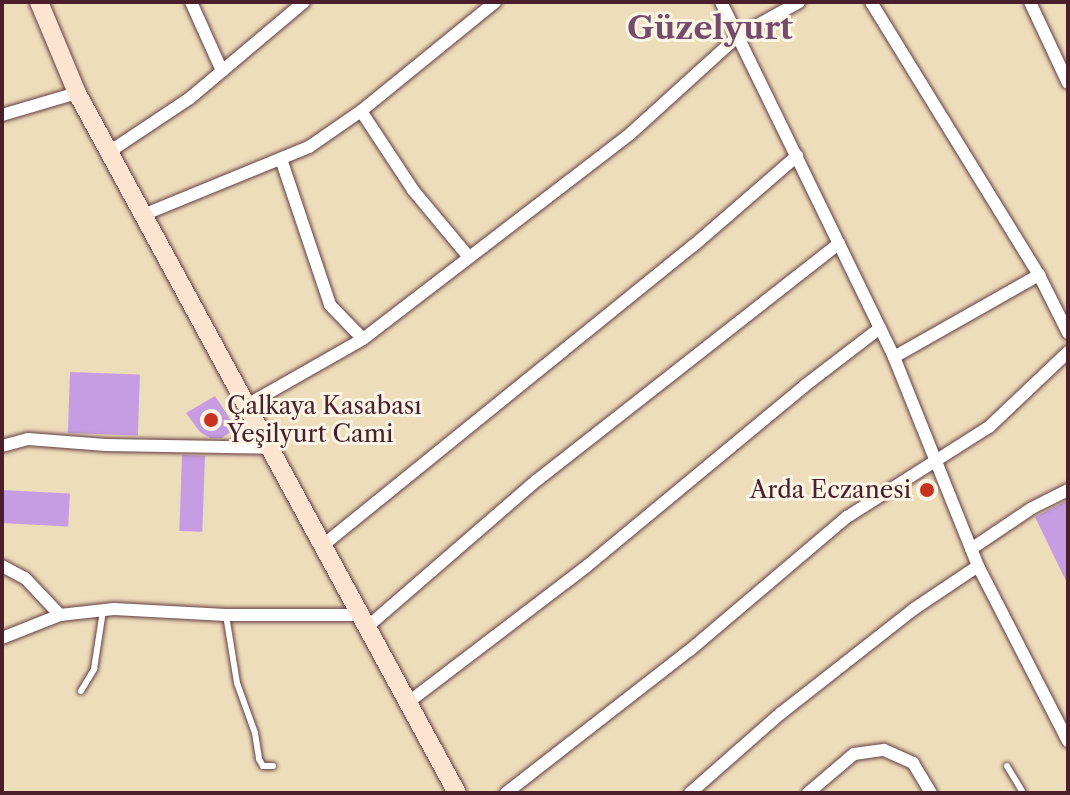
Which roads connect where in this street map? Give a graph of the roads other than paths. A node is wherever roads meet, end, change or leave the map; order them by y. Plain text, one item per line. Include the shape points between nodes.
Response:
1 (191, 2) edge
2 (303, 2) edge
3 (495, 2) edge
4 (721, 2) edge
5 (799, 2) edge
6 (871, 2) edge
7 (1030, 2) edge
8 (40, 3) edge
9 (738, 36) junction
10 (222, 71) junction
11 (1068, 83) edge
12 (77, 93) junction
13 (361, 111) junction
14 (2, 115) edge
15 (109, 152) junction
16 (797, 156) junction
17 (281, 159) junction
18 (143, 215) junction
19 (839, 243) junction
20 (468, 256) junction
21 (1039, 275) junction
22 (880, 328) junction
23 (1068, 333) edge
24 (363, 339) junction
25 (1068, 352) edge
26 (894, 357) junction
27 (247, 405) junction
28 (2, 446) edge
29 (270, 448) junction
30 (936, 458) junction
31 (1068, 490) edge
32 (322, 546) junction
33 (971, 549) junction
34 (2, 566) edge
35 (978, 566) junction
36 (103, 611) junction
37 (60, 615) junction
38 (226, 615) junction
39 (362, 622) junction
40 (2, 638) edge
41 (81, 691) dead end
42 (406, 704) junction
43 (1068, 741) edge
44 (273, 766) dead end
45 (1007, 766) dead end
46 (815, 791) edge
47 (457, 793) edge
48 (506, 793) edge
49 (690, 793) edge
50 (931, 793) edge
51 (1023, 793) edge

1 - 10 street
2 - 10 street
3 - 13 street
4 - 9 street
5 - 9 street
6 - 21 street
7 - 11 street
8 - 12 main road
9 - 16 street
9 - 20 street via 630,134
10 - 15 street
12 - 14 street
12 - 15 main road
13 - 17 street via 309,147
13 - 20 street via 413,190
15 - 18 main road
16 - 19 street
16 - 32 street
17 - 18 street
17 - 24 street via 330,305
18 - 27 main road
19 - 22 street
19 - 39 street
20 - 24 street
21 - 23 street
21 - 26 street
22 - 26 street
22 - 42 street via 587,566
24 - 27 street
25 - 30 street via 989,427
26 - 30 street
27 - 29 main road
28 - 29 street via 28,439
29 - 32 main road
30 - 33 street
30 - 48 street via 847,517 690,650
31 - 33 street
32 - 39 main road
33 - 35 street
34 - 37 street via 25,578
35 - 43 street
35 - 49 street via 780,714
36 - 37 street
36 - 38 street
36 - 41 lane via 94,669
37 - 40 street
38 - 39 street
38 - 44 lane via 237,683 259,759 263,766
39 - 42 main road
42 - 47 main road
45 - 51 lane
46 - 50 street via 854,754 884,750 913,763

